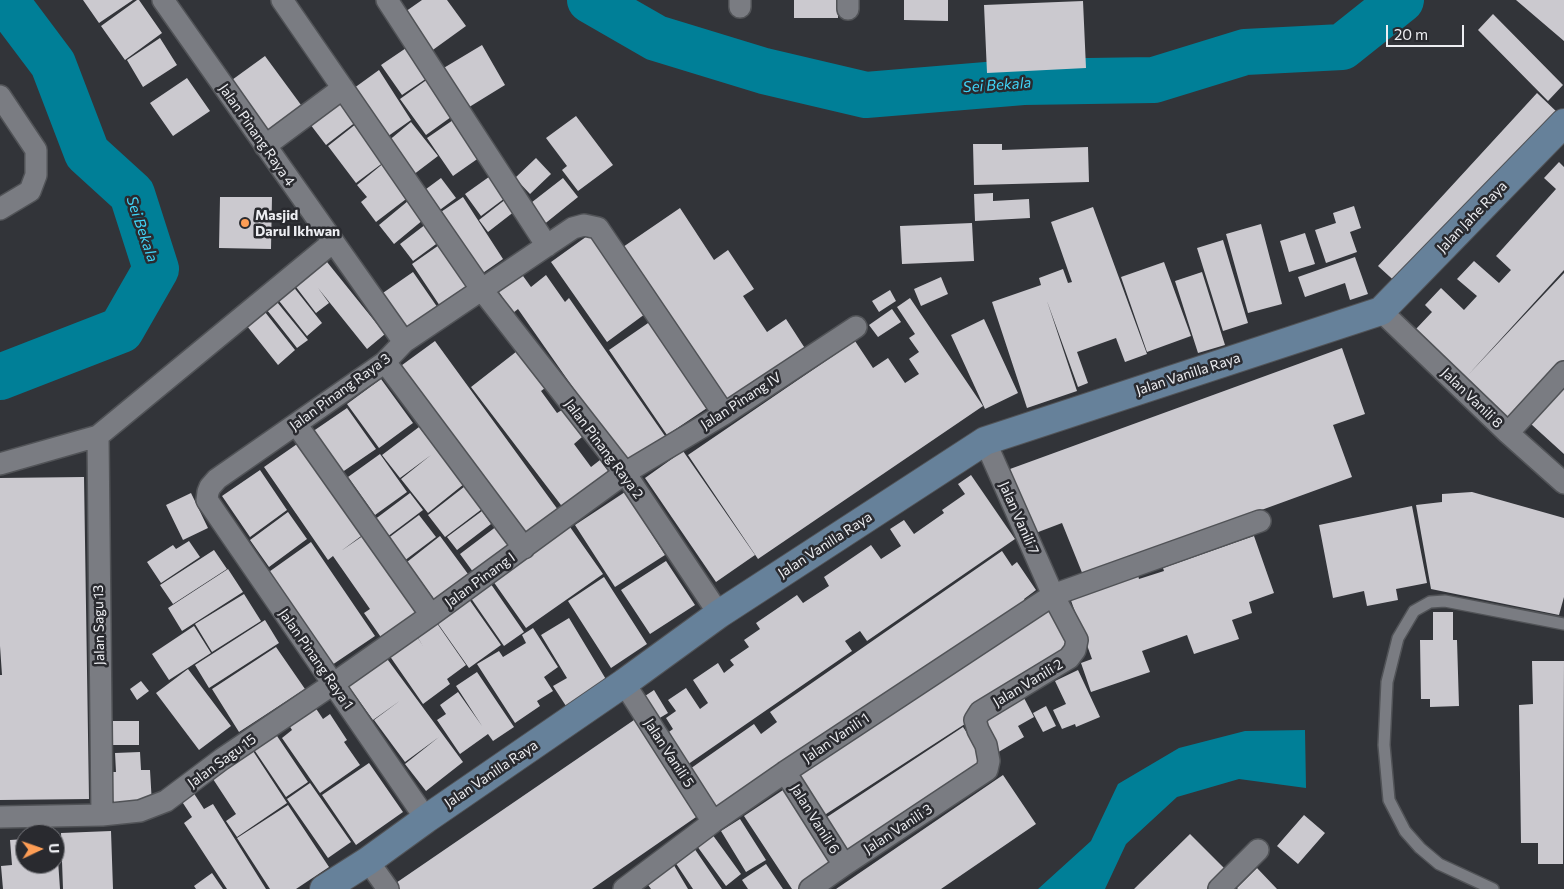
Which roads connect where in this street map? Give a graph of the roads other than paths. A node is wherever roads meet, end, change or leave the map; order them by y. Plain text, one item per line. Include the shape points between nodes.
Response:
1 (163, 0) edge
2 (282, 0) edge
3 (388, 0) edge
4 (343, 88) junction
5 (0, 96) edge
6 (1564, 123) edge
7 (265, 146) junction
8 (0, 209) edge
9 (333, 242) junction
10 (547, 246) junction
11 (482, 290) junction
12 (1381, 311) junction
13 (856, 327) dead end
14 (404, 342) junction
15 (385, 362) junction
16 (1564, 372) edge
17 (724, 414) junction
18 (296, 424) junction
19 (1508, 432) junction
20 (98, 436) junction
21 (985, 441) junction
22 (0, 464) edge
23 (625, 473) junction
24 (1564, 483) edge
25 (207, 500) joint
26 (1260, 521) dead end
27 (524, 548) junction
28 (1053, 595) junction
29 (718, 614) junction
30 (431, 615) junction
31 (1564, 624) edge
32 (624, 683) junction
33 (333, 684) junction
34 (987, 770) joint
35 (786, 772) junction
36 (102, 815) junction
37 (0, 817) edge
38 (426, 819) junction
39 (714, 822) junction
40 (1258, 850) dead end
41 (368, 861) junction
42 (844, 865) junction
43 (324, 889) edge
44 (388, 889) edge
45 (624, 889) edge
46 (810, 889) edge
47 (1219, 889) edge
48 (1493, 889) edge

1 - 7 street, Jalan Pinang Raya 4
2 - 4 street, Jalan Pinang Raya 2
3 - 10 street
4 - 7 street
4 - 11 street, Jalan Pinang Raya 2
5 - 8 street via 36,150 36,175 30,191
6 - 12 street, Jalan Jahe Raya
7 - 9 street, Jalan Pinang Raya 4
9 - 14 street, Jalan Pinang Raya 4
9 - 20 street
10 - 11 street, Jalan Pinang Raya 3
10 - 17 street, Jalan Pinang Raya 3 via 573,228 584,225 598,228
11 - 14 street, Jalan Pinang Raya 3
11 - 23 street, Jalan Pinang Raya 2
12 - 19 street, Jalan Vanili 8
12 - 21 street, Jalan Vanilla Raya
13 - 17 street, Jalan Pinang IV
14 - 15 street, Jalan Pinang Raya 3
15 - 18 street, Jalan Pinang Raya 3
15 - 27 street
16 - 19 street
17 - 23 street, Jalan Pinang IV
18 - 25 street, Jalan Pinang Raya 3 via 217,479 208,492
18 - 30 street
19 - 24 street, Jalan Vanili 8
20 - 22 street
20 - 36 street, Jalan Sagu 13
21 - 28 street, Jalan Vanili 7
21 - 29 street, Jalan Vanilla Raya
23 - 27 street, Jalan Pinang I
23 - 29 street, Jalan Pinang Raya 2
25 - 33 street, Jalan Pinang Raya 1
26 - 28 street, Jalan Vanili 1
27 - 30 street, Jalan Pinang I
28 - 34 street, Jalan Vanili 2 via 1077,640 1075,650 1069,658 980,712 975,720 986,746
28 - 35 street, Jalan Vanili 1
29 - 32 street, Jalan Vanilla Raya
30 - 33 street, Jalan Pinang I
31 - 48 lane via 1445,600 1430,602 1414,611 1398,638 1387,682 1384,745 1389,800 1405,831 1420,848 1439,864
32 - 38 street, Jalan Vanilla Raya
32 - 39 street, Jalan Vanili 5
33 - 36 street, Jalan Sagu 15 via 166,801 140,812
33 - 38 street, Jalan Pinang Raya 1
34 - 42 street, Jalan Vanili 3
35 - 39 street, Jalan Vanili 1
35 - 42 street, Jalan Vanili 6
36 - 37 street, Jalan Sagu 15
38 - 41 street, Jalan Vanilla Raya
39 - 45 street, Jalan Vanili 1
40 - 47 street
41 - 43 street, Jalan Vanilla Raya
41 - 44 street
42 - 46 street, Jalan Vanili 3

